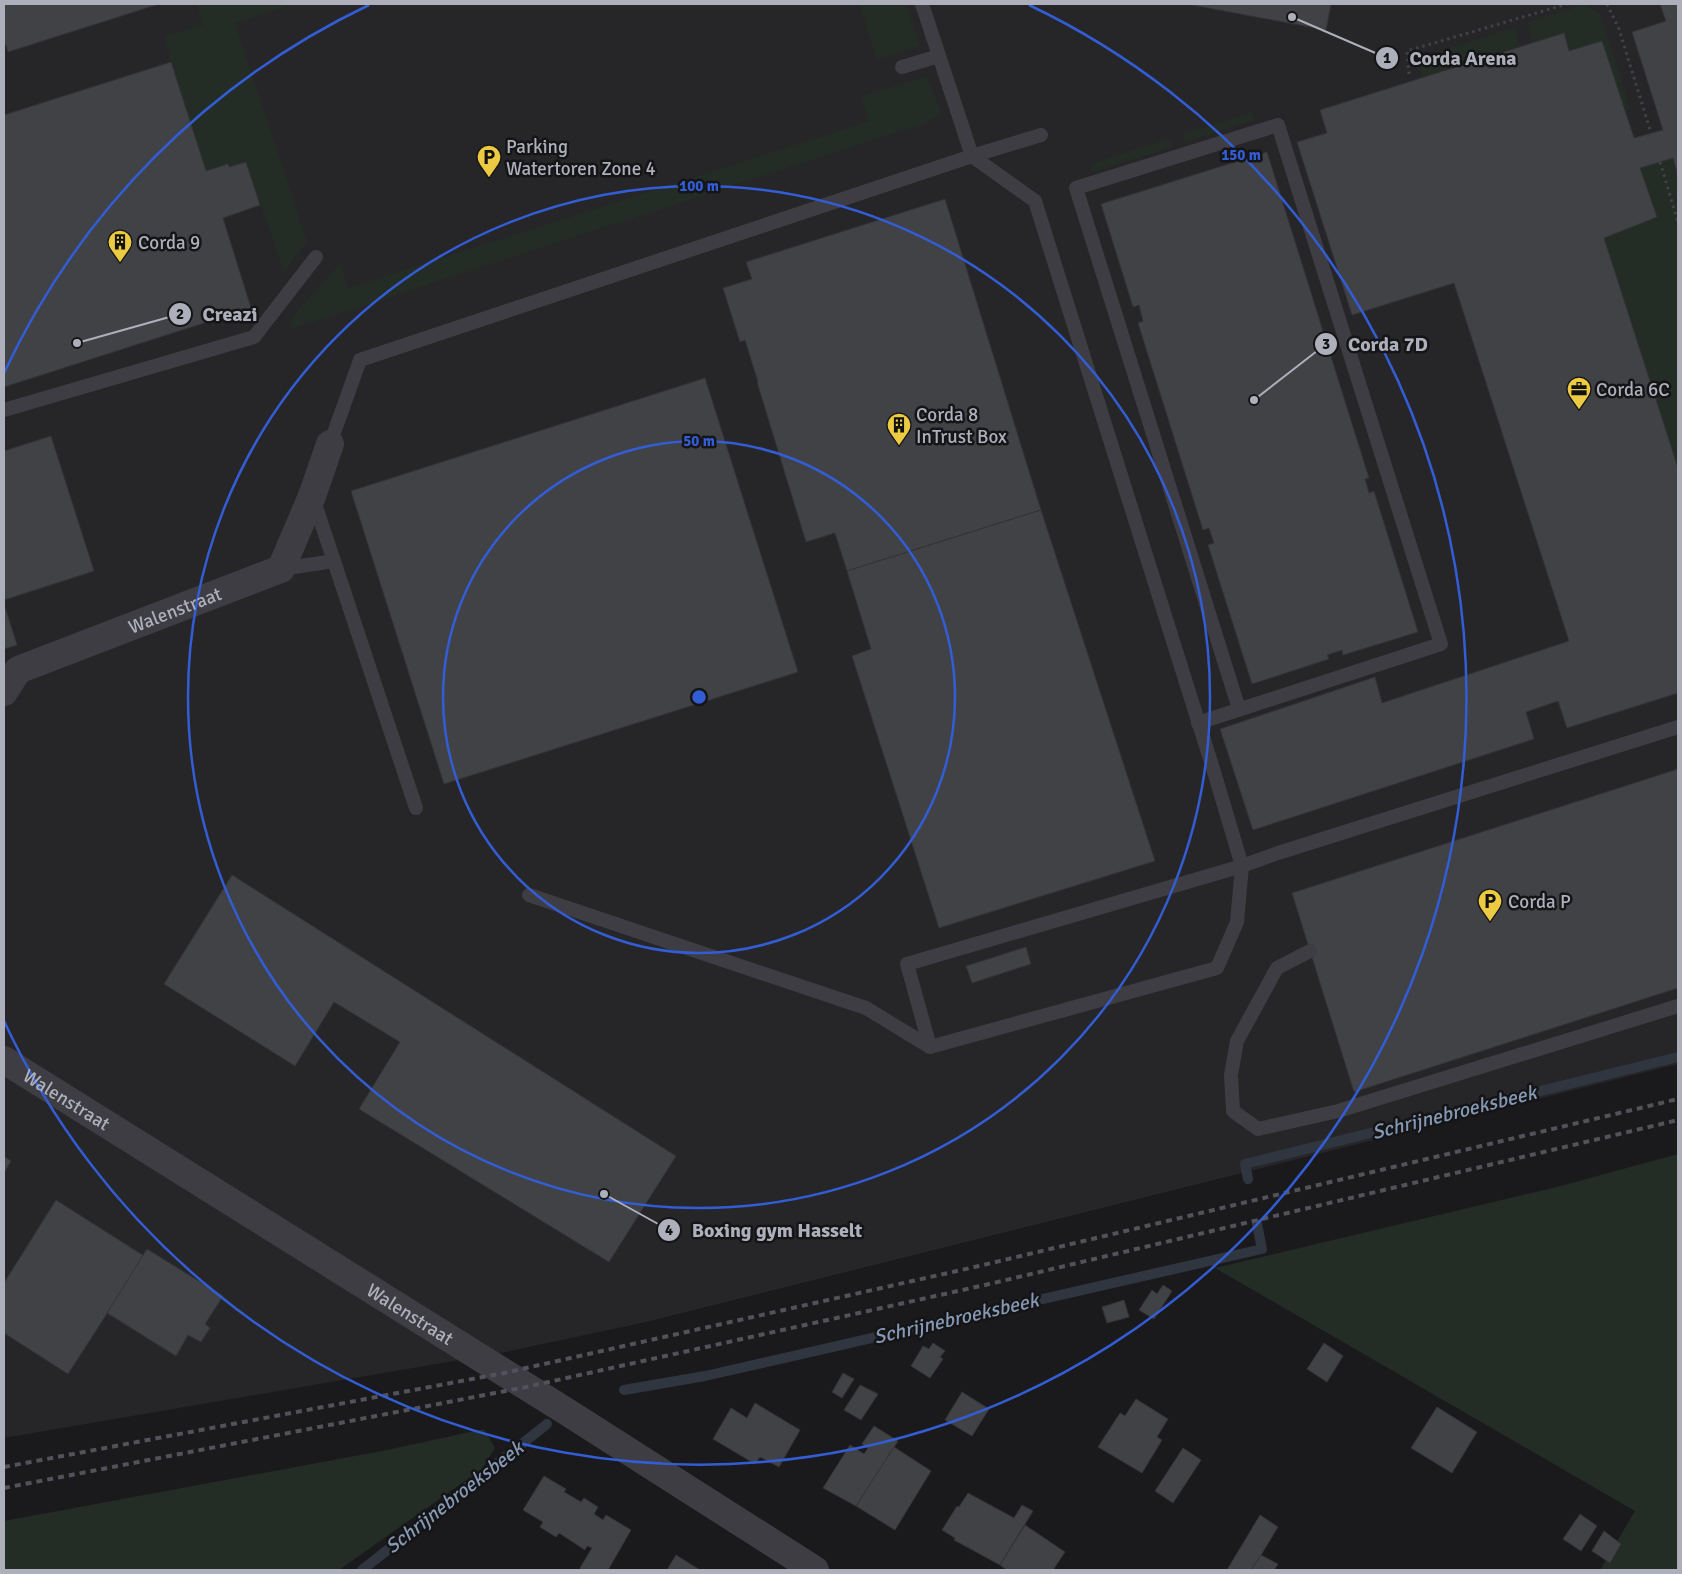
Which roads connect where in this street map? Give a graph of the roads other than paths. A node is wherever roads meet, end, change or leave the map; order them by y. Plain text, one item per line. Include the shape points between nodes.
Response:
1 (922, 4) edge
2 (939, 56) junction
3 (902, 67) dead end
4 (1041, 135) dead end
5 (972, 156) junction
6 (316, 256) dead end
7 (4, 410) edge
8 (330, 444) joint
9 (312, 496) junction
10 (334, 561) junction
11 (281, 569) junction
12 (4, 692) edge
13 (1239, 709) junction
14 (1198, 723) junction
15 (1678, 727) edge
16 (416, 808) dead end
17 (1242, 866) junction
18 (529, 894) dead end
19 (1310, 951) dead end
20 (1678, 1006) edge
21 (930, 1048) junction
22 (4, 1060) edge
23 (815, 1570) edge

1 - 2 lane
2 - 3 lane
2 - 5 lane
4 - 5 lane
5 - 8 lane via 360,360
5 - 14 lane via 1034,201
6 - 7 lane via 254,337
8 - 9 street
9 - 10 lane
9 - 11 street
10 - 11 lane
10 - 16 lane
11 - 12 street, Walenstraat via 18,670
13 - 13 lane via 1441,644 1278,125 1076,188
13 - 14 lane
14 - 17 lane
15 - 17 lane
17 - 21 lane via 1237,922 1217,968
17 - 21 lane via 907,964
18 - 21 lane via 866,1008
19 - 20 lane via 1277,968 1238,1041 1231,1075 1233,1111 1258,1129 1338,1111
22 - 23 street, Walenstraat

